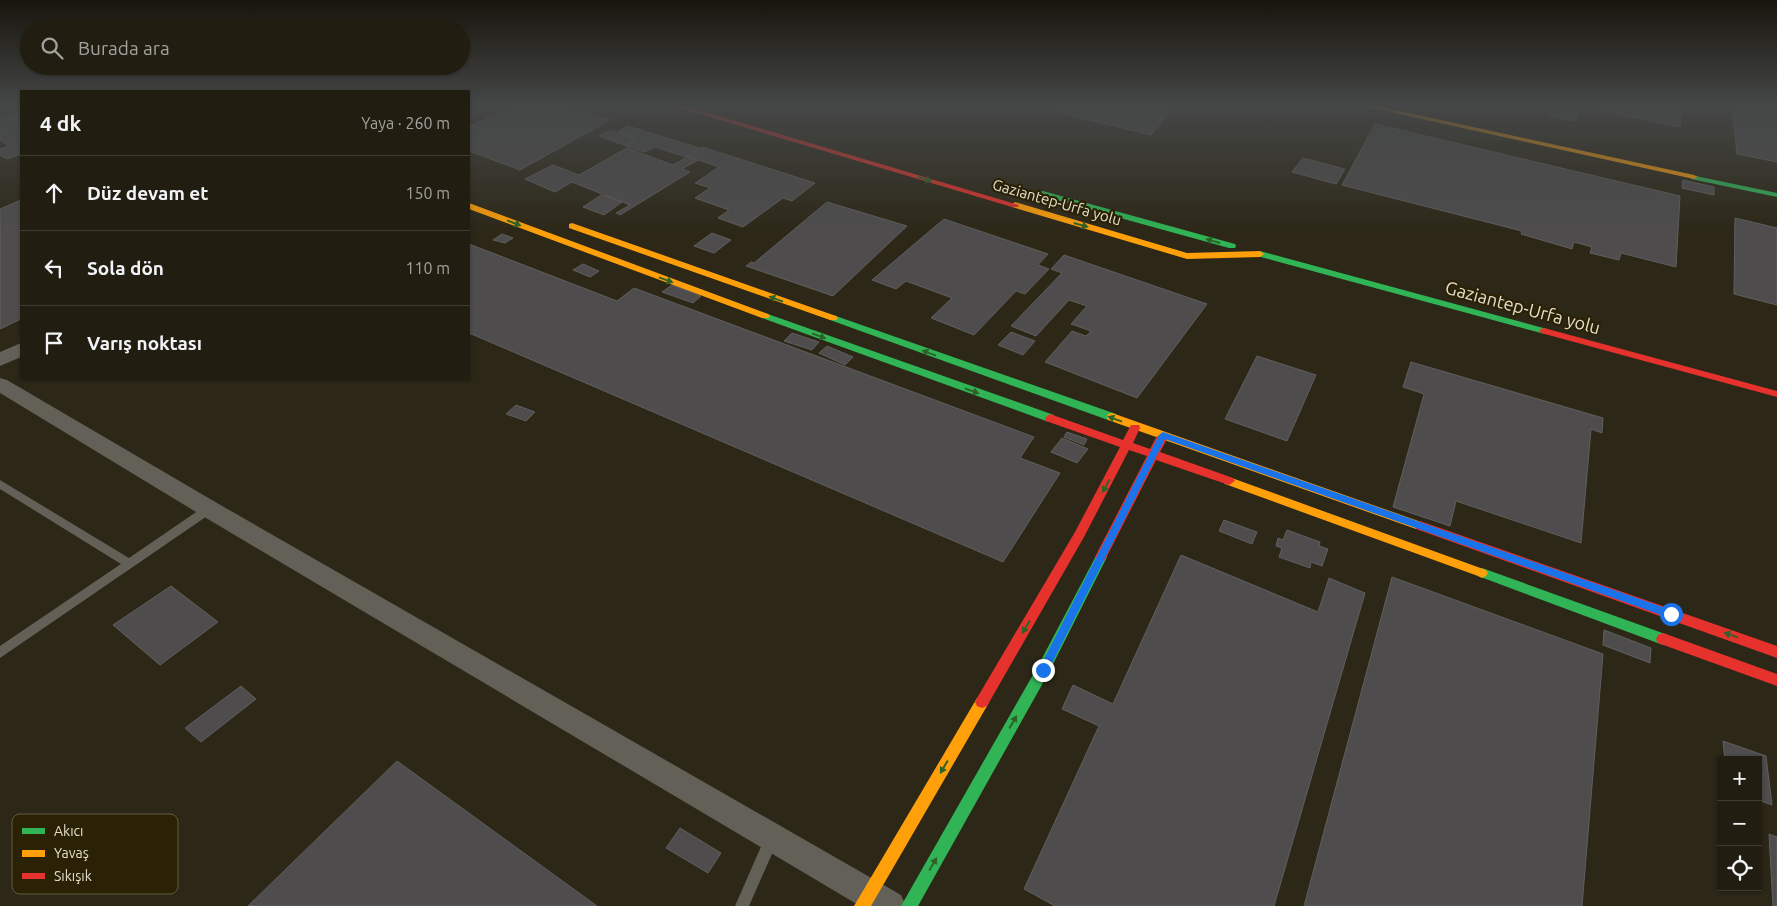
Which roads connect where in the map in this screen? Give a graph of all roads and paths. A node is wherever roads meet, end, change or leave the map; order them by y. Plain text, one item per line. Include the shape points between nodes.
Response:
1 (821, 148) edge
2 (1562, 148) edge
3 (1603, 148) edge
4 (1777, 186) edge
5 (1032, 191) dead end
6 (1777, 195) edge
7 (470, 206) edge
8 (562, 222) dead end
9 (1260, 254) junction
10 (20, 350) edge
11 (0, 360) edge
12 (0, 384) edge
13 (1777, 394) edge
14 (1136, 426) junction
15 (1163, 435) junction
16 (1128, 445) junction
17 (1154, 454) junction
18 (0, 484) edge
19 (209, 509) junction
20 (128, 564) junction
21 (0, 652) edge
22 (1777, 652) edge
23 (1777, 680) edge
24 (772, 837) junction
25 (874, 902) edge
26 (742, 906) edge
27 (909, 906) edge

1 -> 9 main road, Gaziantep-Urfa yolu via 1187,256
2 - 6 main road
3 - 4 main road
9 -> 5 main road, Gaziantep-Urfa yolu
7 -> 16 main road via 612,261
14 -> 8 main road
9 - 13 main road, Gaziantep-Urfa yolu
10 - 11 street
12 - 19 street
14 - 15 main road
14 - 16 main road
15 - 17 main road
22 -> 15 main road
16 - 17 main road
16 -> 25 main road
17 - 23 main road
27 -> 17 main road via 1043,670
18 - 20 lane
19 - 20 lane
19 - 24 street
20 - 21 lane
24 - 25 street
24 - 26 lane

